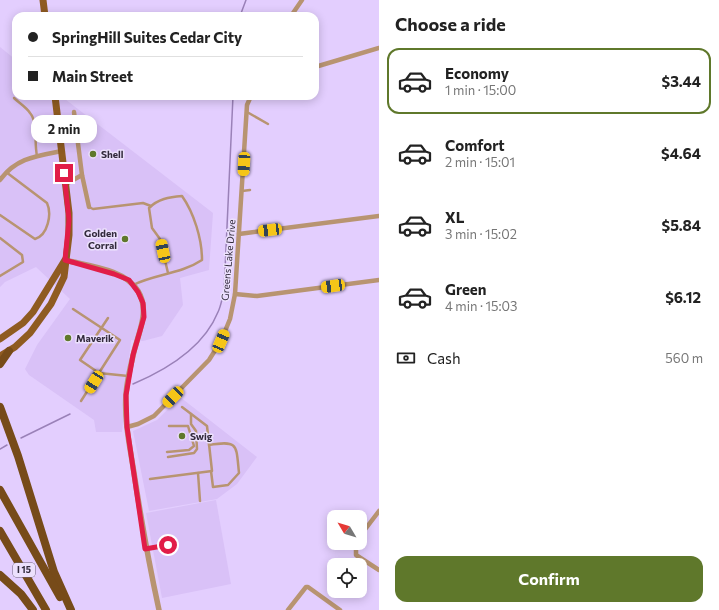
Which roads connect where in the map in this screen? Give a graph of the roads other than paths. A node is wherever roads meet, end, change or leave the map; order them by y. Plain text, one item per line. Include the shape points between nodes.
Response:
1 (43, 0) edge
2 (302, 0) edge
3 (44, 12) edge
4 (294, 12) edge
5 (379, 48) edge
6 (319, 66) edge
7 (16, 100) edge
8 (56, 100) edge
9 (249, 100) edge
10 (74, 112) dead end
11 (247, 112) junction
12 (268, 124) dead end
13 (62, 151) junction
14 (37, 156) junction
15 (6, 172) junction
16 (82, 175) junction
17 (0, 180) edge
18 (66, 184) junction
19 (250, 190) dead end
20 (242, 191) junction
21 (151, 206) junction
22 (90, 207) joint
23 (0, 215) edge
24 (379, 216) edge
25 (239, 234) junction
26 (0, 238) edge
27 (65, 260) junction
28 (168, 273) junction
29 (0, 276) edge
30 (379, 280) edge
31 (133, 285) junction
32 (236, 294) junction
33 (73, 309) dead end
34 (108, 318) dead end
35 (101, 328) junction
36 (0, 339) edge
37 (9, 351) junction
38 (0, 356) edge
39 (0, 364) edge
40 (99, 373) junction
41 (129, 376) junction
42 (81, 401) dead end
43 (0, 407) edge
44 (182, 407) dead end
45 (191, 413) junction
46 (190, 425) junction
47 (169, 426) dead end
48 (127, 427) junction
49 (209, 445) junction
50 (167, 452) dead end
51 (168, 457) dead end
52 (211, 472) junction
53 (198, 473) junction
54 (150, 479) dead end
55 (0, 490) edge
56 (200, 501) dead end
57 (379, 511) edge
58 (367, 527) edge
59 (0, 531) edge
60 (168, 545) dead end
61 (145, 549) junction
62 (356, 550) edge
63 (379, 570) edge
64 (0, 575) edge
65 (33, 610) edge
66 (46, 610) edge
67 (68, 610) edge
68 (71, 610) edge
69 (159, 610) edge
70 (288, 610) edge
71 (340, 610) edge

1 - 3 main road
2 - 4 street
5 - 6 street
7 - 14 lane via 31,113 36,124 34,143
8 - 13 main road
9 - 11 street, Greens Lake Drive
10 - 16 street
11 - 12 lane
11 - 20 street, Greens Lake Drive
13 - 14 street
13 - 18 main road
14 - 15 street via 16,164
15 - 17 street
15 - 23 lane via 47,203 47,227 41,237 35,239
16 - 18 street
16 - 22 street
18 - 27 main road via 69,228
19 - 20 lane
20 - 25 street, Greens Lake Drive
21 - 22 lane via 143,203 93,209
21 - 28 lane via 149,216 152,228 160,239
21 - 28 lane via 170,197 182,196 188,204 202,246 202,260
24 - 25 street
25 - 32 street, Greens Lake Drive
26 - 29 lane via 22,255 23,262
27 - 31 street via 114,274 129,280
27 - 36 main road via 33,312 23,323
27 - 37 main road via 64,277 51,304 30,334
28 - 31 lane via 147,278
30 - 32 street via 258,296
31 - 41 street via 143,303 144,317
32 - 48 street, Greens Lake Drive via 230,319 221,341 209,360 154,416
33 - 35 lane
34 - 35 lane
35 - 40 lane via 80,360
35 - 40 lane via 120,340
37 - 38 main road
37 - 39 highway
40 - 41 lane
40 - 42 lane
41 - 48 street via 126,395
43 - 68 highway via 54,572
44 - 45 lane
45 - 46 lane
45 - 49 lane via 207,426
46 - 47 lane
46 - 50 lane via 194,446
46 - 51 lane via 196,432 198,449 194,453
48 - 61 street
49 - 52 lane
49 - 52 lane via 227,442 232,444 237,450 239,473 228,485 213,487
52 - 53 lane
53 - 54 lane
53 - 56 lane
55 - 67 highway, I 15
57 - 58 street
59 - 66 highway, I 15
60 - 61 lane
61 - 69 street
62 - 63 street via 356,554
64 - 65 highway via 21,594
70 - 71 street via 306,587

